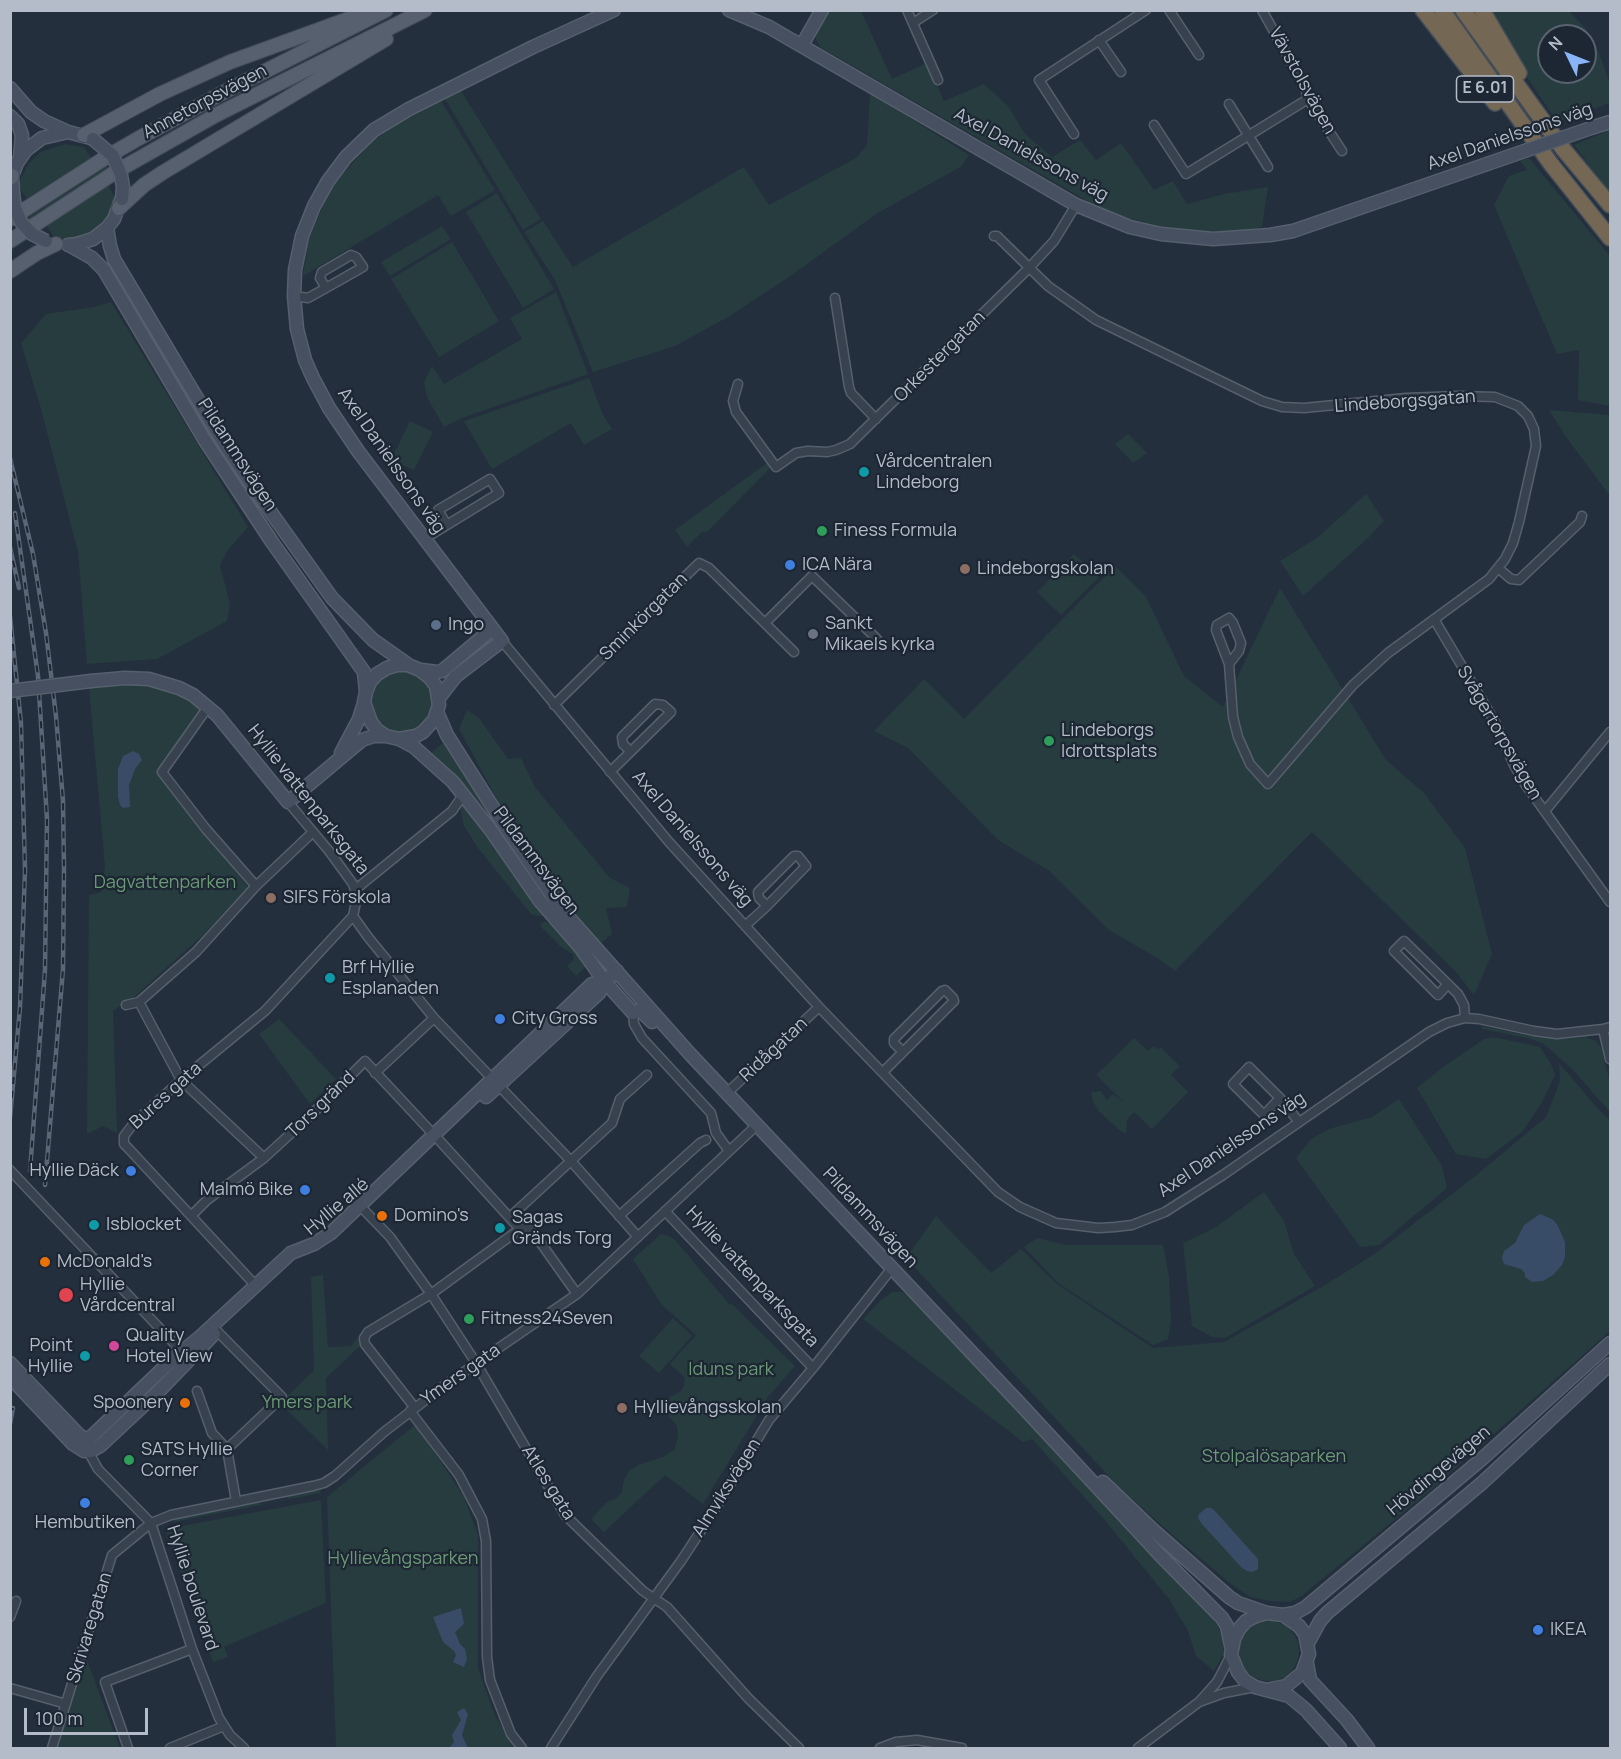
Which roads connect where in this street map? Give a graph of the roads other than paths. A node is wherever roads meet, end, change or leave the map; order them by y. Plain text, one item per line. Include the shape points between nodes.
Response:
1 (370, 10) edge
2 (386, 10) edge
3 (425, 10) edge
4 (435, 10) edge
5 (614, 10) edge
6 (729, 10) edge
7 (822, 10) edge
8 (907, 10) edge
9 (933, 10) edge
10 (1146, 10) edge
11 (1169, 10) edge
12 (1262, 10) edge
13 (1424, 10) edge
14 (1442, 10) edge
15 (1463, 10) edge
16 (1482, 10) edge
17 (913, 23) junction
18 (1099, 40) junction
19 (802, 45) junction
20 (1199, 55) dead end
21 (1121, 72) dead end
22 (938, 80) dead end
23 (10, 88) edge
24 (1308, 99) junction
25 (1229, 105) dead end
26 (10, 116) edge
27 (1611, 122) edge
28 (1154, 125) dead end
29 (68, 132) junction
30 (1074, 134) dead end
31 (1248, 136) junction
32 (88, 137) junction
33 (1342, 151) dead end
34 (20, 158) junction
35 (1551, 164) junction
36 (1268, 167) dead end
37 (11, 177) edge
38 (1606, 200) edge
39 (121, 203) junction
40 (1076, 205) junction
41 (10, 219) edge
42 (107, 228) junction
43 (994, 236) dead end
44 (1611, 238) edge
45 (10, 241) edge
46 (57, 243) junction
47 (1029, 268) junction
48 (10, 271) edge
49 (326, 288) junction
50 (294, 296) junction
51 (835, 298) dead end
52 (738, 384) dead end
53 (876, 419) junction
54 (1582, 516) dead end
55 (447, 525) junction
56 (423, 539) junction
57 (1498, 568) junction
58 (1434, 619) junction
59 (763, 621) junction
60 (492, 629) junction
61 (877, 639) dead end
62 (502, 641) junction
63 (794, 652) dead end
64 (1229, 664) junction
65 (414, 667) junction
66 (10, 691) edge
67 (365, 697) junction
68 (438, 698) junction
69 (554, 705) junction
70 (208, 707) junction
71 (437, 712) junction
72 (1611, 732) edge
73 (393, 737) junction
74 (630, 751) junction
75 (337, 760) junction
76 (610, 772) junction
77 (463, 795) junction
78 (288, 802) junction
79 (1545, 811) junction
80 (313, 832) junction
81 (256, 886) junction
82 (356, 889) junction
83 (1611, 902) edge
84 (766, 906) junction
85 (354, 916) junction
86 (745, 926) junction
87 (617, 971) junction
88 (604, 981) junction
89 (1448, 984) junction
90 (139, 1002) junction
91 (126, 1005) dead end
92 (819, 1007) junction
93 (633, 1013) junction
94 (434, 1018) junction
95 (1465, 1018) junction
96 (1607, 1028) edge
97 (903, 1052) junction
98 (690, 1054) junction
99 (1611, 1059) edge
100 (883, 1072) junction
101 (375, 1073) junction
102 (647, 1075) dead end
103 (181, 1080) junction
104 (496, 1083) junction
105 (728, 1092) junction
106 (1281, 1098) junction
107 (1299, 1122) junction
108 (758, 1124) junction
109 (436, 1137) junction
110 (706, 1140) dead end
111 (729, 1151) junction
112 (264, 1158) junction
113 (571, 1161) junction
114 (10, 1170) edge
115 (364, 1209) junction
116 (665, 1211) junction
117 (191, 1216) junction
118 (619, 1216) junction
119 (510, 1217) junction
120 (520, 1228) junction
121 (638, 1237) junction
122 (892, 1268) junction
123 (256, 1286) junction
124 (431, 1294) junction
125 (577, 1294) junction
126 (217, 1331) junction
127 (1611, 1344) edge
128 (186, 1356) junction
129 (476, 1363) junction
130 (10, 1364) edge
131 (1611, 1364) edge
132 (813, 1368) junction
133 (10, 1377) edge
134 (197, 1391) dead end
135 (1023, 1407) junction
136 (413, 1410) junction
137 (87, 1446) junction
138 (227, 1449) junction
139 (236, 1501) junction
140 (151, 1523) junction
141 (654, 1598) junction
142 (16, 1601) dead end
143 (1267, 1613) junction
144 (1283, 1615) junction
145 (10, 1617) edge
146 (1308, 1643) junction
147 (192, 1649) junction
148 (1232, 1653) junction
149 (1307, 1664) junction
150 (10, 1688) edge
151 (1261, 1688) junction
152 (1199, 1702) junction
153 (66, 1704) junction
154 (224, 1726) junction
155 (52, 1749) edge
156 (128, 1749) edge
157 (170, 1749) edge
158 (244, 1749) edge
159 (522, 1749) edge
160 (550, 1749) edge
161 (799, 1749) edge
162 (880, 1749) edge
163 (962, 1749) edge
164 (1138, 1749) edge
165 (1340, 1749) edge
166 (1368, 1749) edge

1 - 32 main road via 230,62 160,94
2 - 41 main road, Annetorpsvägen via 141,137
3 - 45 main road, Annetorpsvägen via 216,115 117,171
4 - 39 main road via 162,173
5 - 50 street, Axel Danielssons väg via 409,109 359,143 336,169 314,206 298,255
6 - 19 street, Axel Danielssons väg
7 - 19 street
8 - 17 street
9 - 17 street
10 - 18 street
11 - 20 street
12 - 24 street, Vävstolsvägen
13 - 35 highway, E 6.01 via 1518,131
14 - 35 highway
15 - 38 highway via 1564,150
16 - 38 highway via 1536,99 1594,177
17 - 22 street
18 - 21 street
18 - 30 street via 1039,80
19 - 40 street, Axel Danielssons väg
23 - 29 street, Pildammsvägen via 32,112
24 - 31 street
24 - 33 street, Vävstolsvägen
25 - 31 street
26 - 34 street, Pildammsvägen via 22,135
27 - 40 street, Axel Danielssons väg, bridge via 1270,236 1178,237 1130,227
28 - 31 street via 1186,174
29 - 32 street, Pildammsvägen
29 - 34 street, Pildammsvägen via 42,138
31 - 36 street
32 - 39 street, bridge via 113,156 121,175
34 - 37 street, Pildammsvägen
35 - 44 highway
37 - 46 street, Pildammsvägen, bridge via 21,222 32,234
39 - 42 street
40 - 47 street, Orkestergatan via 1054,241
42 - 46 street via 93,239 77,244
42 - 65 street, Pildammsvägen via 114,260 225,445 318,581 373,640
43 - 47 street, Lindeborgsgatan
46 - 48 main road
46 - 67 street, Pildammsvägen via 92,258 104,270 204,439 360,667 366,678
47 - 53 street, Orkestergatan
47 - 57 street, Lindeborgsgatan via 1096,320 1275,405 1311,408 1459,396 1496,397 1518,406 1531,422 1536,446 1513,543
49 - 49 street via 363,267 356,257 351,255 322,272 320,278
49 - 50 street via 308,297
50 - 56 street, Axel Danielssons väg via 300,342 318,388
51 - 53 street via 851,393
52 - 53 street, Orkestergatan via 733,401 736,412 776,467 796,453 827,452 850,444
54 - 57 street via 1519,580 1511,579
55 - 55 street via 499,494 490,479 438,510
55 - 56 street
56 - 60 street, Axel Danielssons väg
57 - 58 street, Lindeborgsgatan
58 - 64 street, Lindeborgsgatan via 1353,685 1268,784 1250,764 1238,737
58 - 79 street, Svågertorpsvägen via 1495,722 1514,765
59 - 61 street via 812,576
59 - 63 street
59 - 69 street, Sminkörgatan via 709,568 699,563
60 - 62 street, Axel Danielssons väg
60 - 65 street via 441,670
62 - 68 street via 456,676
62 - 69 street, Axel Danielssons väg
64 - 64 street, Lindeborgsgatan via 1241,643 1229,618 1216,630
65 - 67 street via 397,665 377,674
65 - 68 street, Pildammsvägen via 429,677
66 - 70 street, Hyllie vattenparksgata, bridge via 148,679 179,688
67 - 73 street, Pildammsvägen via 370,722
67 - 75 street via 359,719
68 - 71 street, Pildammsvägen
69 - 76 street, Axel Danielssons väg
70 - 78 street, Hyllie vattenparksgata
70 - 81 street via 162,772
71 - 73 street via 434,720 416,736
71 - 87 street, Pildammsvägen via 447,735 534,872
72 - 79 street
73 - 75 street via 362,740
73 - 77 street, Pildammsvägen via 435,764
74 - 74 street via 671,712 663,705 655,704 622,737
74 - 76 street
75 - 78 street
76 - 86 street, Axel Danielssons väg
77 - 82 street via 452,811
77 - 88 street, Pildammsvägen
78 - 80 street, Hyllie vattenparksgata
79 - 83 street, Svågertorpsvägen
80 - 81 street
80 - 82 street, Hyllie vattenparksgata
81 - 90 street via 196,952
82 - 85 street, Hyllie vattenparksgata
84 - 84 street via 806,866 798,856 758,892
84 - 86 street
85 - 94 street
85 - 103 street, Bures gata via 265,1011
86 - 92 street, Axel Danielssons väg
87 - 88 street, Hyllie allé
87 - 98 street, Pildammsvägen
88 - 93 street, Pildammsvägen
88 - 104 street, Hyllie allé via 592,984
89 - 89 street via 1404,941 1394,951 1438,995
89 - 95 street via 1461,998
90 - 91 street
90 - 103 street
92 - 100 street, Axel Danielssons väg
92 - 105 street, Ridågatan
93 - 98 street, Pildammsvägen via 640,1010
93 - 111 street via 642,1038 711,1113 716,1133
94 - 101 street, Tors gränd
94 - 104 street
95 - 96 street, Axel Danielssons väg via 1557,1034
95 - 107 street, Axel Danielssons väg via 1429,1032
96 - 99 street
97 - 97 street via 954,1001 945,990 894,1039
97 - 100 street
98 - 105 street, Pildammsvägen
100 - 107 street, Axel Danielssons väg via 998,1192 1038,1216 1078,1226 1132,1224 1165,1212
101 - 109 street, Tors gränd
101 - 112 street, Tors gränd via 365,1061
102 - 113 street via 620,1099 612,1124
103 - 112 street
103 - 117 street, Bures gata via 126,1131 123,1140
104 - 109 street, Hyllie allé
104 - 113 street
105 - 108 street, Pildammsvägen
106 - 106 street via 1250,1067 1233,1084 1264,1115
106 - 107 street
108 - 111 street, Ymers gata
108 - 122 street, Pildammsvägen
109 - 115 street, Hyllie allé
109 - 119 street, Tors gränd
109 - 123 street, Hyllie allé via 331,1233 291,1253
110 - 118 street
111 - 116 street, Ymers gata
112 - 117 street
113 - 118 street
113 - 119 street
114 - 128 street
115 - 124 street, Atles gata via 390,1237
115 - 126 street, Hyllie allé via 322,1247 286,1264
116 - 121 street, Ymers gata
116 - 132 street, Hyllie vattenparksgata
117 - 123 street, Bures gata
118 - 121 street
119 - 120 street, Tors gränd
120 - 124 street
120 - 125 street, Tors gränd via 527,1227 533,1232
121 - 125 street, Ymers gata
122 - 132 street, Almviksvägen
122 - 135 street, Pildammsvägen
123 - 128 street, Hyllie allé
124 - 129 street, Atles gata
124 - 136 street via 364,1338
125 - 129 street, Ymers gata
126 - 128 street, Hyllie allé
126 - 138 street via 282,1397
127 - 144 street, Hövdingevägen via 1306,1607
128 - 137 street, Hyllie allé
129 - 136 street, Ymers gata
129 - 141 street, Atles gata via 565,1515
130 - 137 street, Hyllie boulevard
131 - 146 street, Hövdingevägen via 1482,1483 1327,1613
132 - 141 street, Almviksvägen via 769,1420 719,1503
133 - 137 street, Hyllie boulevard via 73,1444
134 - 138 street via 212,1433
135 - 143 street, Pildammsvägen via 1217,1587 1238,1603
135 - 148 street, Pildammsvägen via 1161,1557 1222,1617
136 - 139 street, Ymers gata via 324,1483
136 - 159 street via 459,1475 482,1519 490,1680 511,1734
137 - 140 street, Hyllie boulevard via 98,1469
138 - 139 street
139 - 140 street, Ymers gata
140 - 147 street, Hyllie boulevard
140 - 153 street, Skrivaregatan via 112,1555
141 - 160 street, Almviksvägen
141 - 161 street, Atles gata via 667,1607
142 - 145 street
143 - 144 street, Pildammsvägen
143 - 148 street via 1246,1621 1234,1639
144 - 146 street via 1299,1626
146 - 149 street
147 - 154 street, Hyllie boulevard
147 - 156 street via 105,1682
148 - 151 street, Pildammsvägen via 1245,1681
148 - 152 street via 1217,1682
149 - 151 street via 1295,1681 1276,1689
149 - 166 street via 1310,1680
150 - 153 street
151 - 152 street via 1224,1693
151 - 165 street, Pildammsvägen via 1289,1696
152 - 164 street
153 - 155 street, Skrivaregatan
154 - 157 street
154 - 158 street, Hyllie boulevard
162 - 163 street via 896,1742 917,1740

